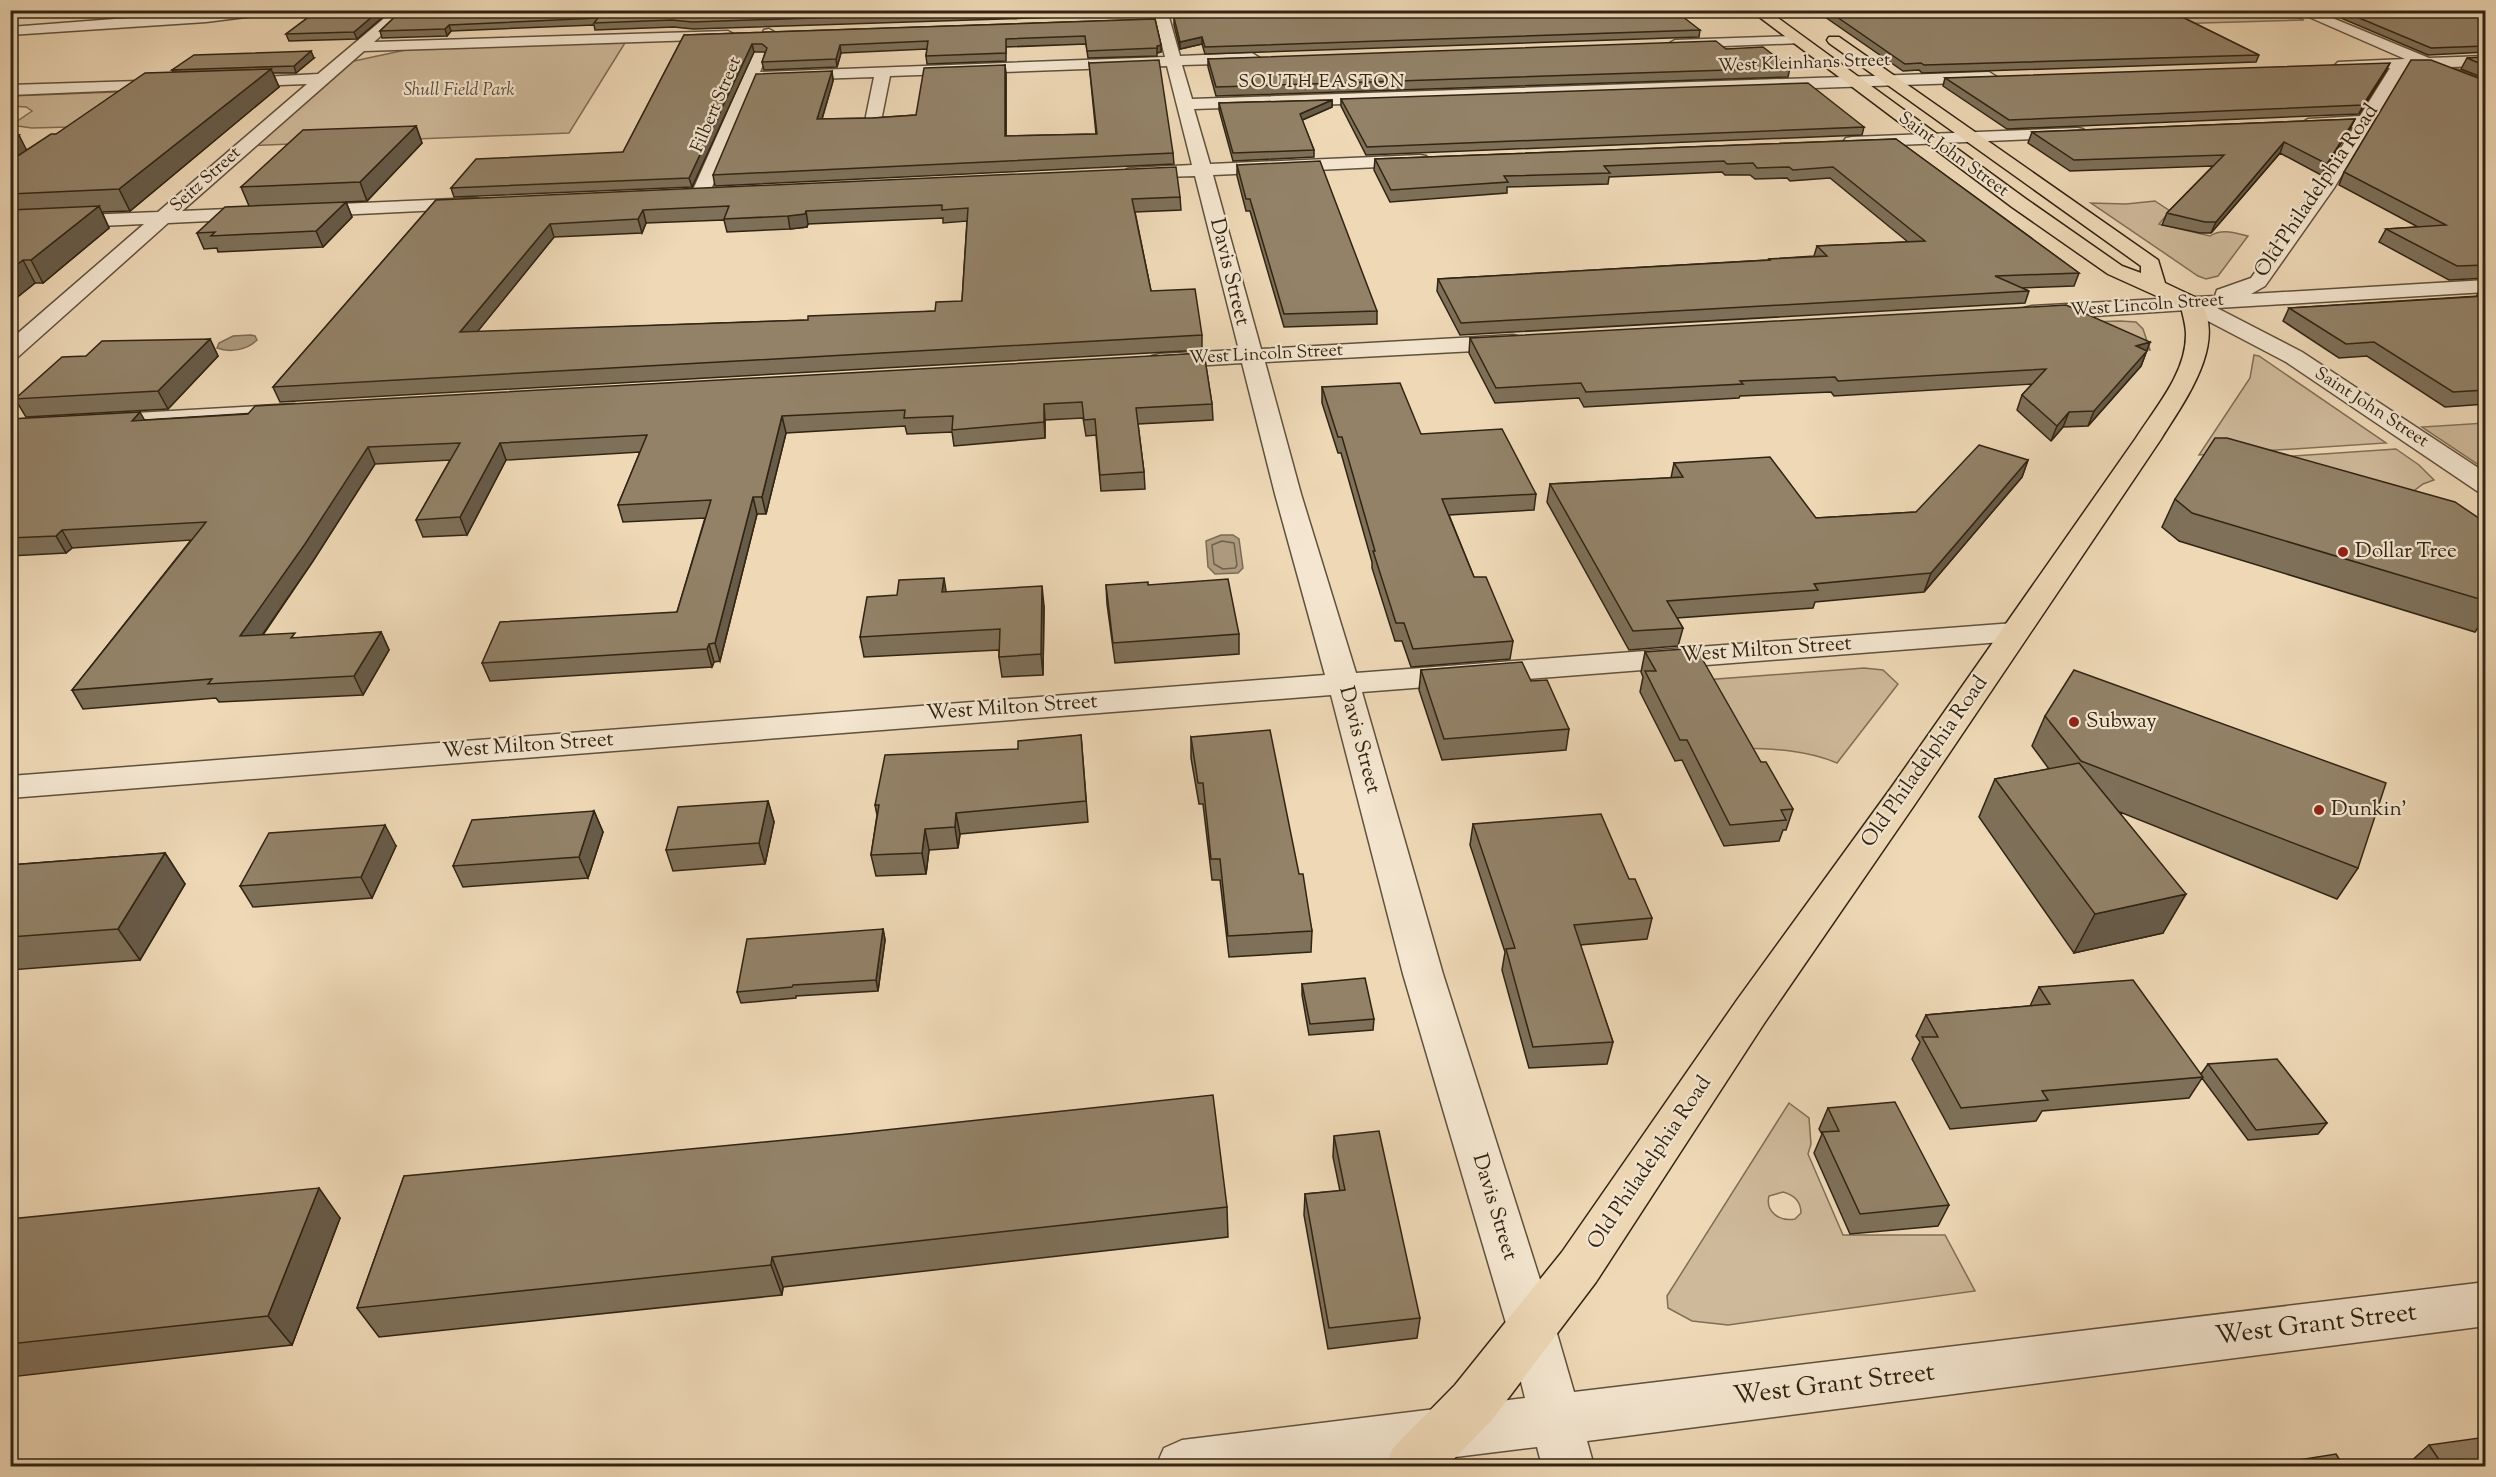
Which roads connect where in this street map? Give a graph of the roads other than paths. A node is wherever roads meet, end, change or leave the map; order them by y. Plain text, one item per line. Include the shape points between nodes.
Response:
1 (269, 10) edge
2 (403, 10) edge
3 (1756, 10) edge
4 (2300, 10) edge
5 (1161, 17) edge
6 (10, 31) edge
7 (1823, 33) dead end
8 (1796, 40) junction
9 (1659, 44) edge
10 (361, 47) junction
11 (1267, 58) edge
12 (1172, 61) junction
13 (2486, 61) edge
14 (2426, 62) junction
15 (2402, 63) junction
16 (2330, 66) edge
17 (883, 72) junction
18 (2008, 76) edge
19 (751, 77) junction
20 (322, 79) junction
21 (1891, 80) junction
22 (1852, 81) junction
23 (214, 83) edge
24 (190, 84) edge
25 (2486, 87) edge
26 (10, 90) edge
27 (1184, 104) junction
28 (873, 121) edge
29 (2366, 122) junction
30 (2294, 124) edge
31 (2091, 133) edge
32 (1972, 137) junction
33 (1932, 139) junction
34 (1838, 143) edge
35 (1432, 160) edge
36 (1203, 170) junction
37 (1114, 174) edge
38 (724, 191) edge
39 (701, 192) junction
40 (677, 194) edge
41 (490, 204) edge
42 (166, 216) junction
43 (10, 224) edge
44 (2486, 286) edge
45 (2157, 287) junction
46 (2191, 304) junction
47 (2004, 314) edge
48 (1537, 340) edge
49 (10, 352) edge
50 (1250, 356) junction
51 (1142, 362) edge
52 (317, 410) edge
53 (10, 427) edge
54 (2486, 485) edge
55 (2014, 632) junction
56 (1343, 682) junction
57 (10, 787) edge
58 (2486, 1304) edge
59 (1532, 1330) junction
60 (1561, 1443) edge
61 (1427, 1450) edge
62 (1182, 1467) edge

1 - 6 street
2 - 10 street, Seitz Street
3 - 8 main road, Saint John Street
4 - 14 street
5 - 12 street, Davis Street
7 - 21 main road, Saint John Street
8 - 9 street
8 - 22 main road, Saint John Street
10 - 19 street, Filbert Street via 763,33
10 - 20 street, Seitz Street
11 - 12 street
12 - 17 street
12 - 27 street, Davis Street
13 - 14 street
14 - 15 street
14 - 25 street
15 - 16 street
15 - 29 street, Old Philadelphia Road
17 - 19 street
17 - 28 street
18 - 21 street, West Kleinhans Street
19 - 39 street, Filbert Street
20 - 23 street
20 - 42 street, Seitz Street
21 - 22 street, West Kleinhans Street
21 - 32 main road, Saint John Street
22 - 27 street, West Kleinhans Street
22 - 33 main road, Saint John Street
24 - 26 street
27 - 36 street, Davis Street
29 - 30 street
29 - 46 street, Old Philadelphia Road via 2258,282
31 - 32 street
32 - 33 street
32 - 45 main road, Saint John Street via 2151,264
33 - 34 street
33 - 45 main road, Saint John Street via 2115,270
35 - 36 street
36 - 37 street
36 - 50 street, Davis Street
38 - 39 street
39 - 40 street
41 - 42 street
42 - 43 street
42 - 49 street, Seitz Street
44 - 46 street, West Lincoln Street
45 - 46 main road, Saint John Street
46 - 47 street, West Lincoln Street
46 - 54 street, Saint John Street via 2294,357
46 - 55 main road, Old Philadelphia Road via 2197,336 2195,355 2184,380 2148,440
48 - 50 street, West Lincoln Street
50 - 51 street, West Lincoln Street
50 - 56 street, Davis Street
52 - 53 street
55 - 56 street, West Milton Street
55 - 59 main road, Old Philadelphia Road
56 - 57 street, West Milton Street
56 - 59 street, Davis Street via 1423,974
58 - 60 street, West Grant Street
59 - 60 street, Davis Street
59 - 61 main road, Old Philadelphia Road via 1473,1403
60 - 61 street, West Grant Street
61 - 62 street, West Grant Street

